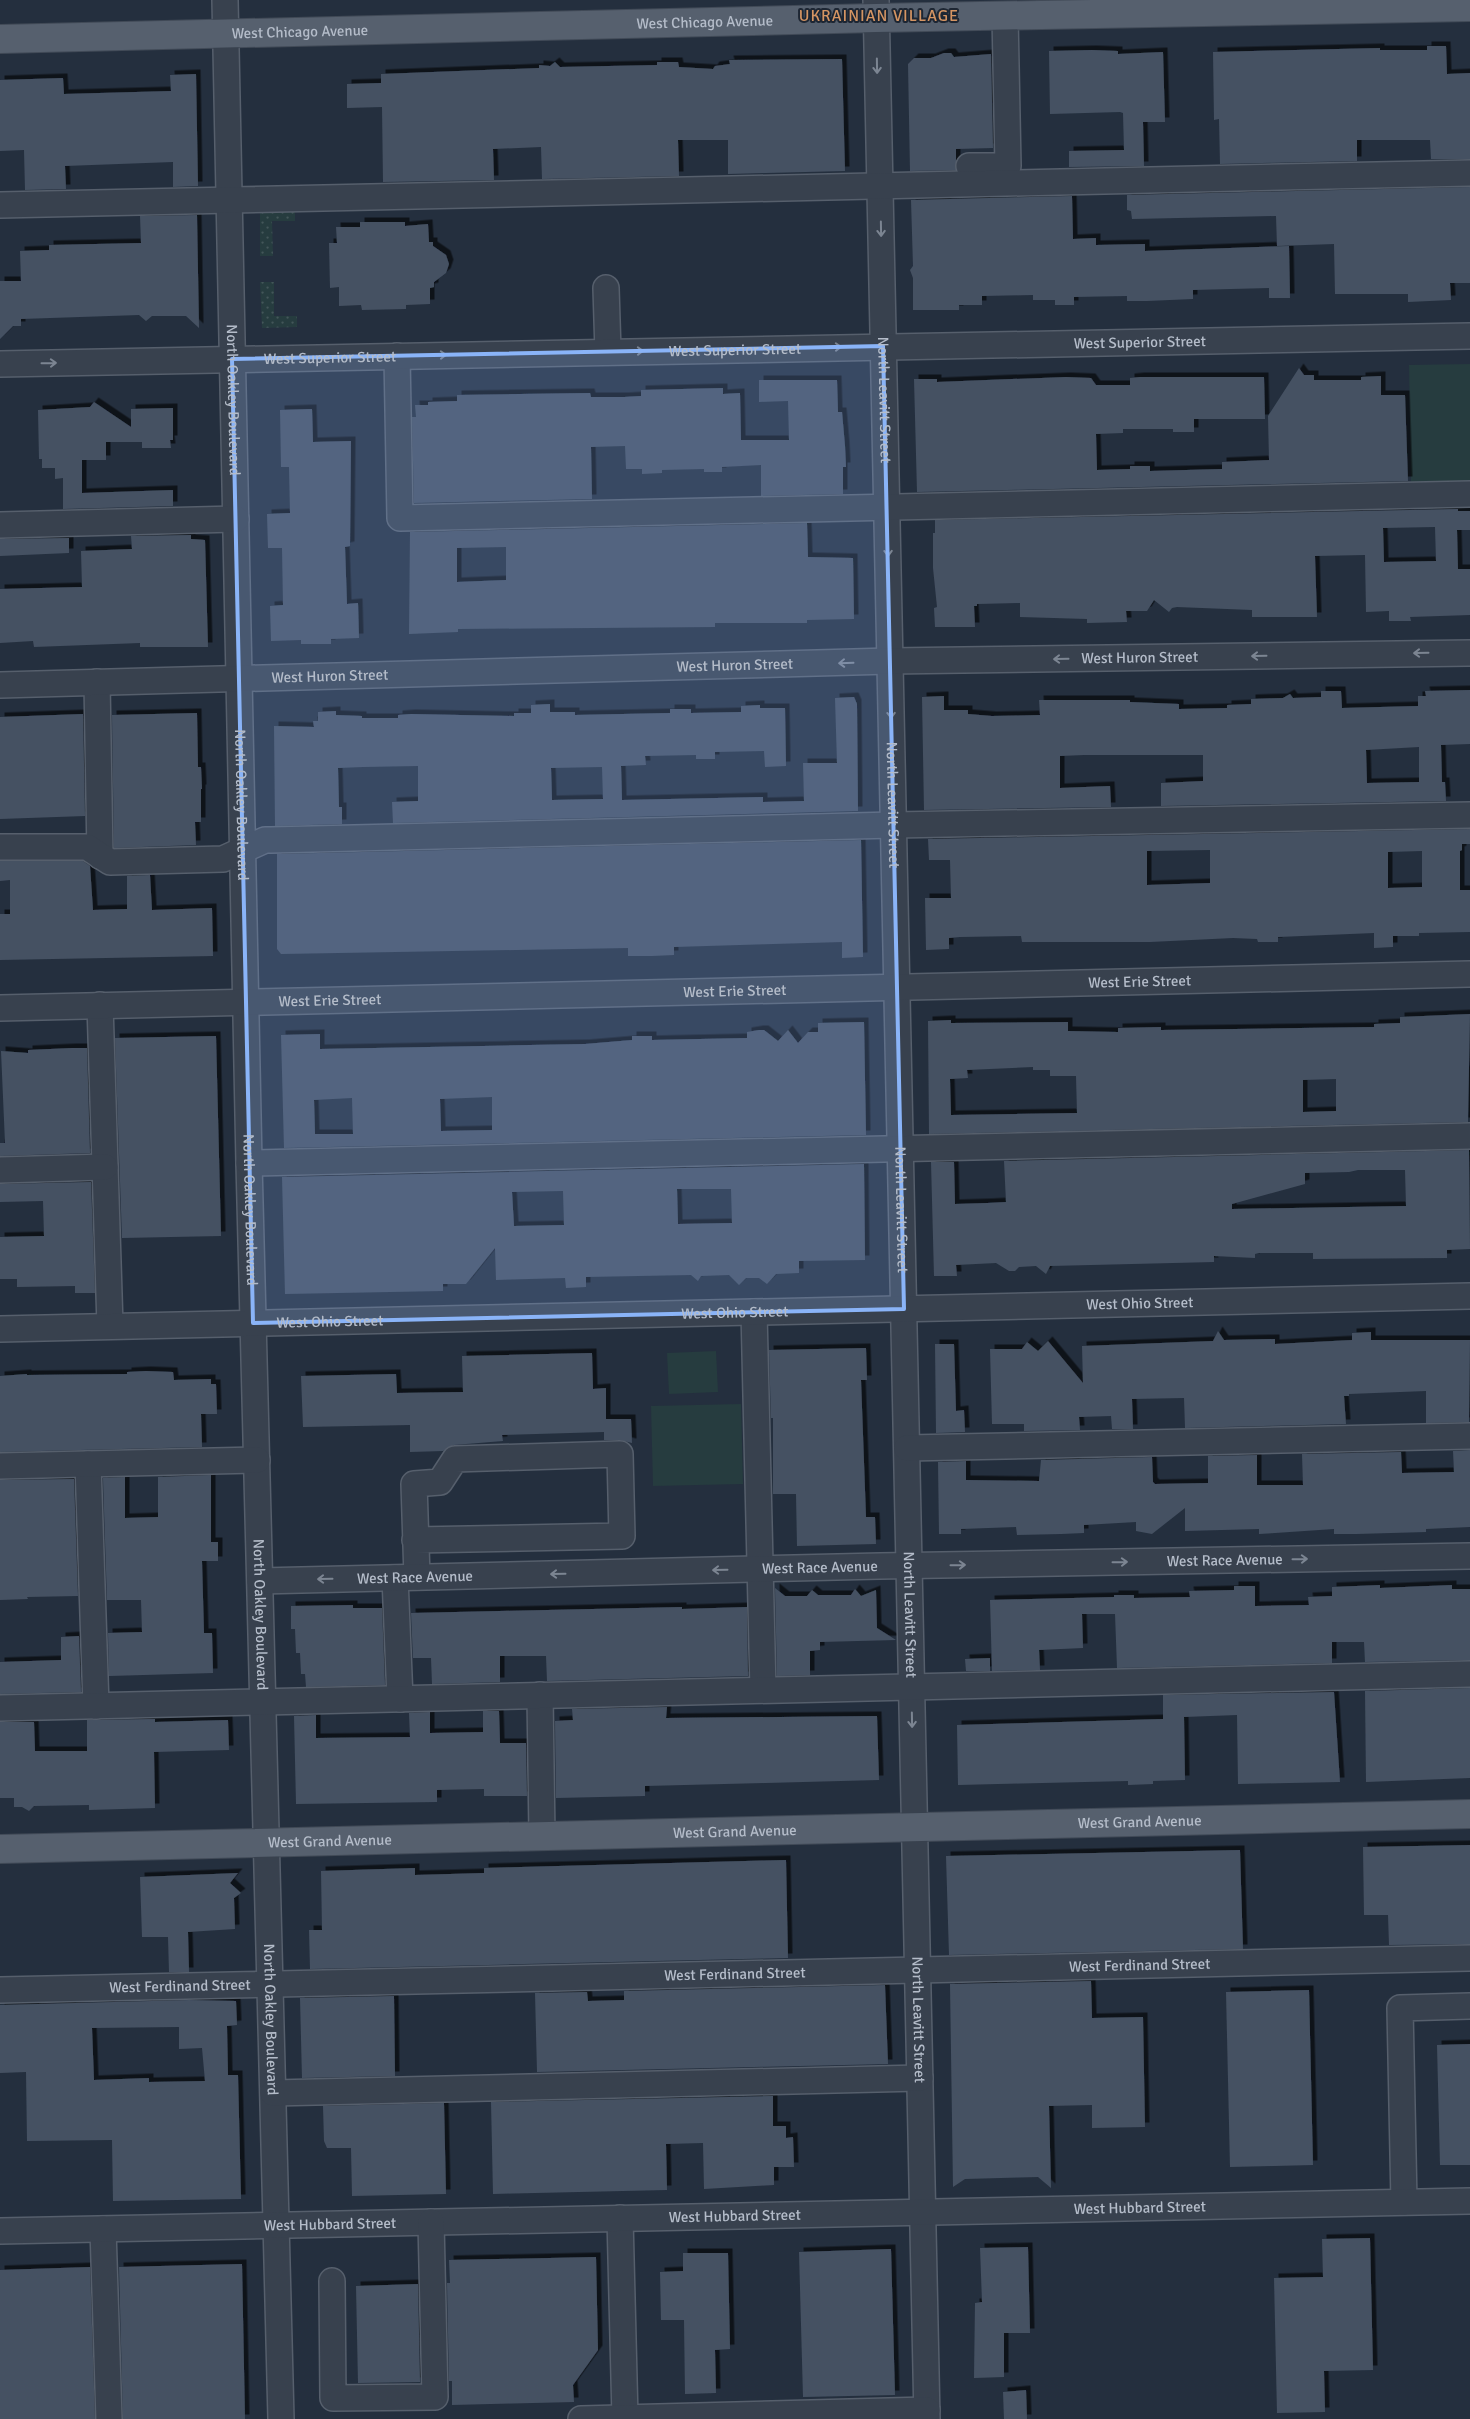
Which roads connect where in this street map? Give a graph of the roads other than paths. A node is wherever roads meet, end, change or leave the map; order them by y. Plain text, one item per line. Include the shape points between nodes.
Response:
1 (225, 0) edge
2 (1470, 7) edge
3 (876, 9) edge
4 (1005, 15) junction
5 (226, 34) junction
6 (0, 39) edge
7 (968, 166) dead end
8 (1470, 174) edge
9 (880, 186) junction
10 (229, 200) junction
11 (0, 205) edge
12 (606, 288) dead end
13 (1470, 336) edge
14 (884, 346) junction
15 (608, 352) junction
16 (397, 356) junction
17 (232, 359) junction
18 (0, 364) edge
19 (1470, 494) edge
20 (887, 508) junction
21 (236, 519) junction
22 (0, 525) edge
23 (1470, 653) edge
24 (890, 661) junction
25 (239, 679) junction
26 (97, 682) junction
27 (0, 685) edge
28 (1470, 815) edge
29 (894, 824) junction
30 (0, 847) edge
31 (242, 850) junction
32 (100, 856) junction
33 (1470, 974) edge
34 (897, 987) junction
35 (246, 1001) junction
36 (100, 1005) junction
37 (0, 1008) edge
38 (1470, 1136) edge
39 (900, 1149) junction
40 (249, 1163) junction
41 (105, 1167) junction
42 (0, 1170) edge
43 (1470, 1296) edge
44 (904, 1309) junction
45 (754, 1312) junction
46 (254, 1323) junction
47 (110, 1326) junction
48 (0, 1329) edge
49 (1470, 1436) edge
50 (907, 1448) junction
51 (257, 1460) junction
52 (88, 1464) junction
53 (0, 1466) edge
54 (416, 1540) junction
55 (1470, 1556) edge
56 (909, 1566) junction
57 (760, 1569) junction
58 (406, 1577) junction
59 (260, 1581) junction
60 (1470, 1674) edge
61 (912, 1686) junction
62 (763, 1690) junction
63 (540, 1695) junction
64 (400, 1699) junction
65 (263, 1702) junction
66 (96, 1706) junction
67 (0, 1708) edge
68 (1470, 1814) edge
69 (915, 1827) junction
70 (542, 1836) junction
71 (267, 1843) junction
72 (0, 1849) edge
73 (1470, 1958) edge
74 (918, 1970) junction
75 (270, 1985) junction
76 (0, 1990) edge
77 (1470, 2006) edge
78 (920, 2078) junction
79 (273, 2093) junction
80 (1470, 2201) edge
81 (1404, 2202) junction
82 (923, 2212) junction
83 (620, 2218) junction
84 (431, 2222) junction
85 (276, 2225) junction
86 (103, 2229) junction
87 (0, 2231) edge
88 (332, 2281) dead end
89 (927, 2415) edge
90 (625, 2418) edge
91 (109, 2419) edge
92 (281, 2419) edge
93 (581, 2419) edge

1 - 5 street, North Oakley Boulevard
2 - 4 main road, West Chicago Avenue
3 - 4 main road, West Chicago Avenue
3 - 5 main road, West Chicago Avenue
3 -> 9 street, North Leavitt Street
4 - 7 street via 1008,166
5 - 6 main road, West Chicago Avenue
5 - 10 street, North Oakley Boulevard
8 - 9 street
9 - 10 street
9 -> 14 street, North Leavitt Street
10 - 11 street
10 - 17 street, North Oakley Boulevard
12 - 15 street
13 - 14 street, West Superior Street
15 -> 14 street, West Superior Street
14 - 20 street, North Leavitt Street
16 -> 15 street, West Superior Street
16 - 17 street, West Superior Street
16 - 20 street via 400,518
18 -> 17 street, West Superior Street
17 - 21 street, North Oakley Boulevard
19 - 20 street
20 -> 24 street, North Leavitt Street
21 - 22 street
21 - 25 street, North Oakley Boulevard
23 -> 24 street, West Huron Street
24 -> 25 street, West Huron Street
24 -> 29 street, North Leavitt Street
25 - 26 street, West Huron Street
25 - 31 street, North Oakley Boulevard
26 - 27 street, West Huron Street
26 - 32 street
28 - 29 street
29 - 31 street via 265,840
29 - 34 street, North Leavitt Street
30 - 32 street via 87,847
31 - 32 street via 224,859 110,862
31 - 35 street, North Oakley Boulevard
33 - 34 street, West Erie Street
34 - 35 street, West Erie Street
34 - 39 street, North Leavitt Street
35 - 36 street, West Erie Street
35 - 40 street, North Oakley Boulevard
36 - 37 street, West Erie Street
36 - 41 street
38 - 39 street
39 - 40 street
39 - 44 street, North Leavitt Street
40 - 46 street, North Oakley Boulevard
41 - 42 street
41 - 47 street
43 - 44 street, West Ohio Street
44 - 45 street, West Ohio Street
44 - 50 street, North Leavitt Street
45 - 46 street, West Ohio Street
45 - 57 street
46 - 47 street, West Ohio Street
46 - 51 street, North Oakley Boulevard
47 - 48 street, West Ohio Street
49 - 50 street
50 - 56 street, North Leavitt Street
51 - 52 street
51 - 59 street, North Oakley Boulevard
52 - 53 street
52 - 66 street
54 - 54 street via 414,1484 440,1482 455,1459 620,1454 622,1536
54 - 58 street
56 -> 55 street, West Race Avenue
56 - 57 street, West Race Avenue
56 - 61 street, North Leavitt Street
57 -> 58 street, West Race Avenue
57 - 62 street
58 -> 59 street, West Race Avenue
58 - 64 street
59 - 65 street, North Oakley Boulevard
60 - 61 street
61 - 62 street
61 -> 69 street, North Leavitt Street
62 - 63 street
63 - 64 street
63 - 70 street
64 - 65 street
65 - 66 street
65 - 71 street, North Oakley Boulevard
66 - 67 street
68 - 69 main road, West Grand Avenue
69 - 70 main road, West Grand Avenue
69 - 74 street, North Leavitt Street
70 - 71 main road, West Grand Avenue
71 - 72 main road, West Grand Avenue
71 - 75 street, North Oakley Boulevard
73 - 74 street, West Ferdinand Street
74 - 75 street, West Ferdinand Street
74 - 78 street, North Leavitt Street
75 - 76 street, West Ferdinand Street
75 - 79 street, North Oakley Boulevard
77 - 81 street via 1400,2008
78 - 79 street
78 - 82 street, North Leavitt Street
79 - 85 street, North Oakley Boulevard
80 - 81 street, West Hubbard Street
81 - 82 street, West Hubbard Street
82 - 83 street, West Hubbard Street
82 - 89 street, North Leavitt Street
83 - 84 street, West Hubbard Street
83 - 90 street
84 - 85 street, West Hubbard Street
84 - 88 street via 435,2397 333,2398
85 - 86 street, West Hubbard Street
85 - 92 street, North Oakley Boulevard
86 - 87 street, West Hubbard Street
86 - 91 street
89 - 90 street
90 - 93 street

